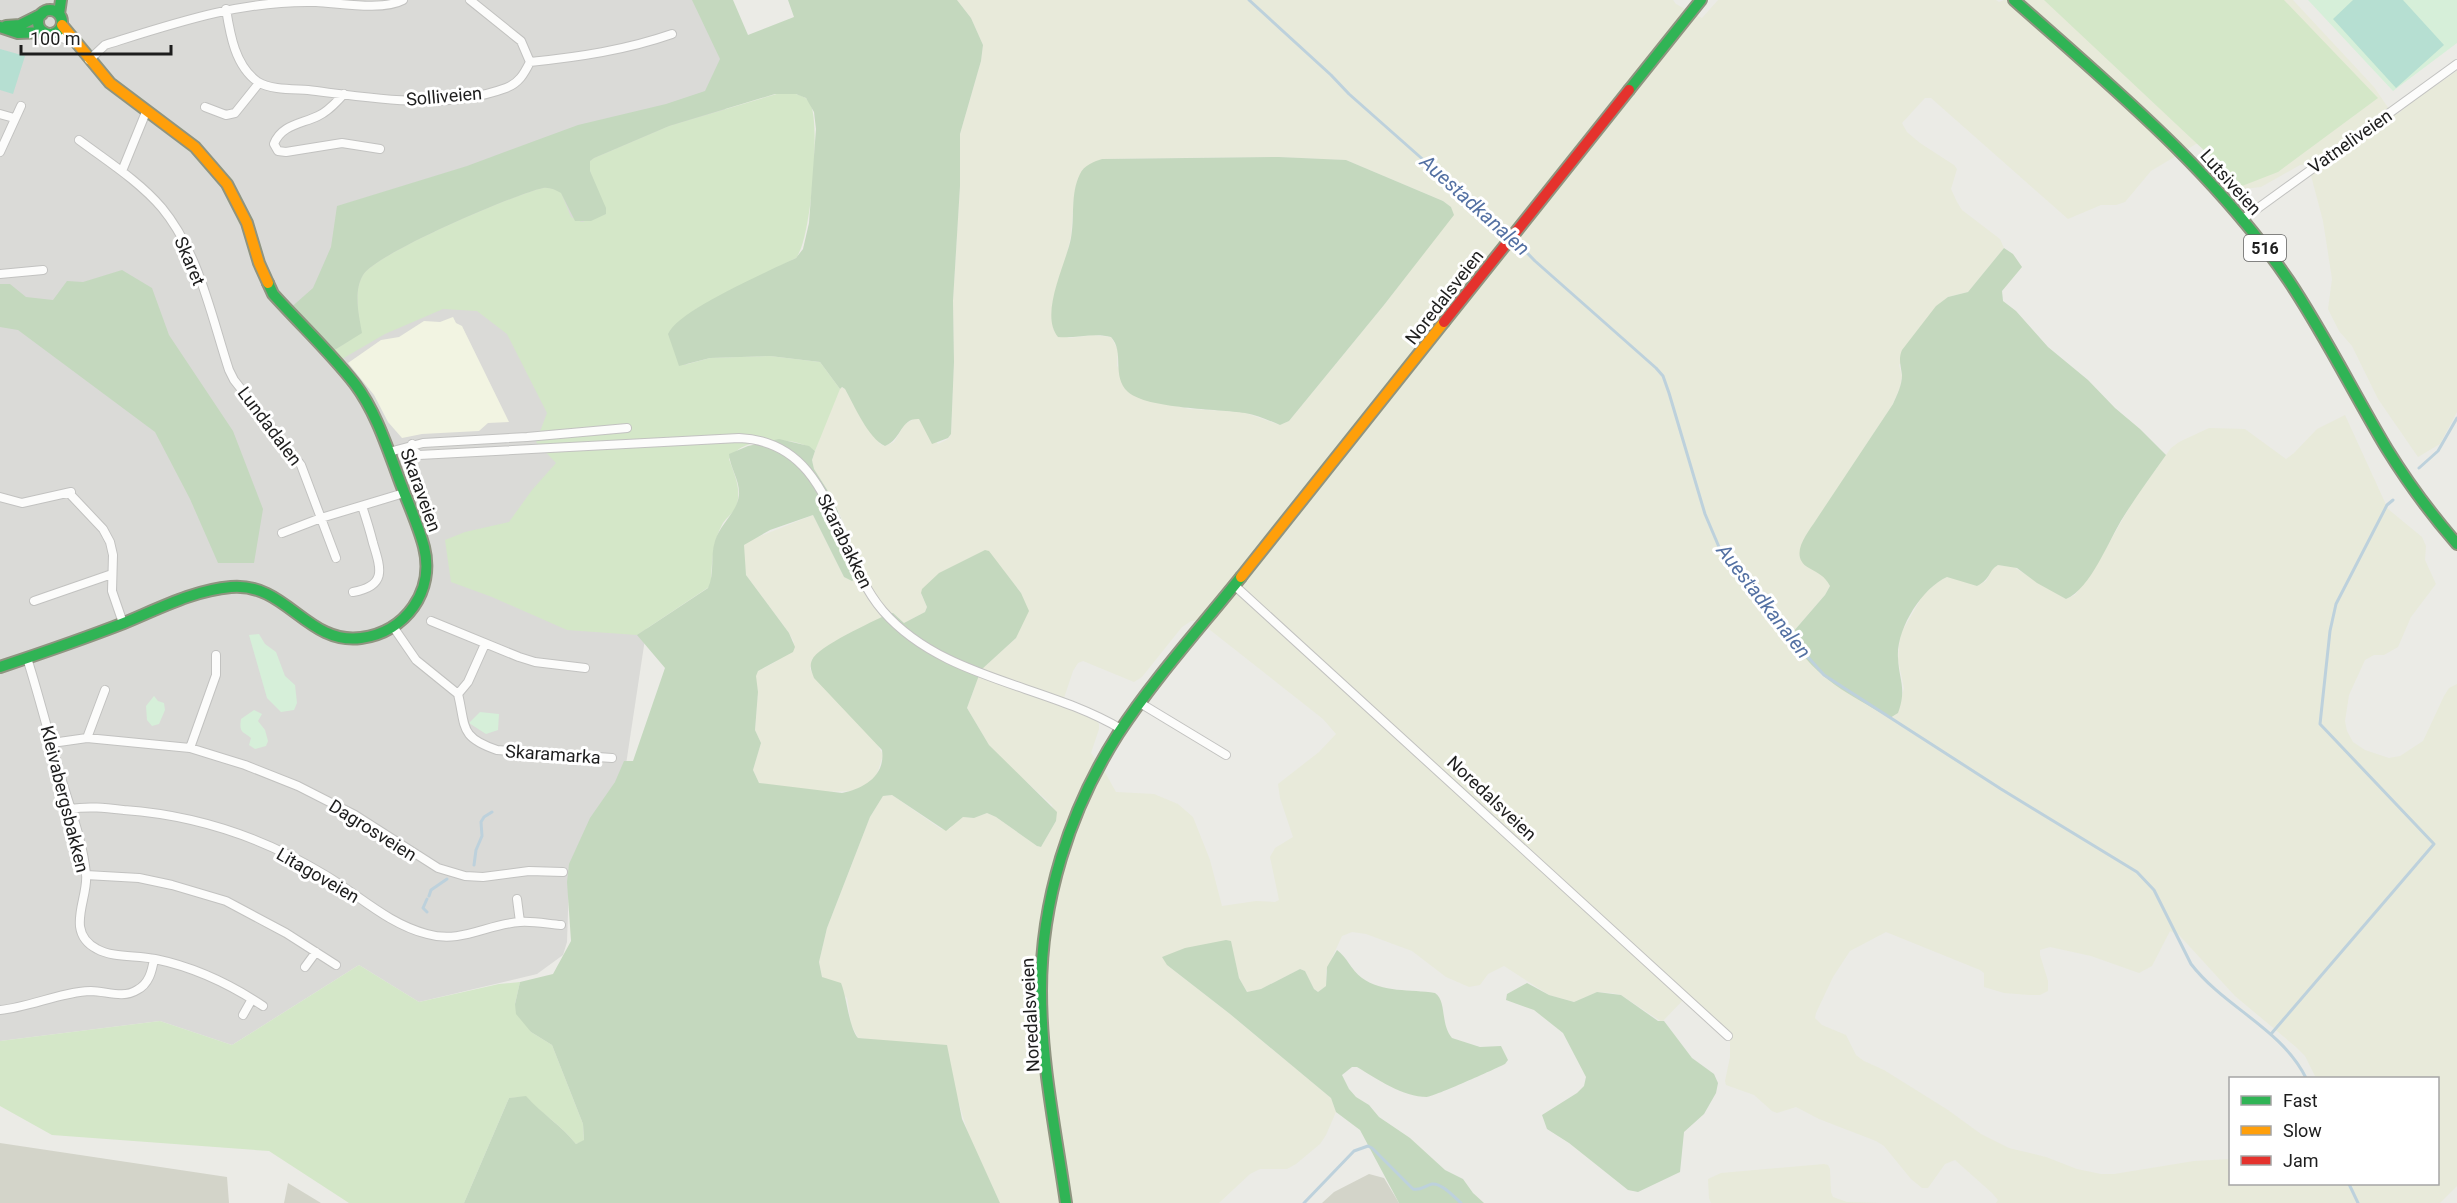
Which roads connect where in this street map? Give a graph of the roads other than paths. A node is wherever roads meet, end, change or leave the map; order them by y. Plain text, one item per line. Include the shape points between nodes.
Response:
1 (50, 0) edge
2 (61, 0) edge
3 (403, 0) edge
4 (470, 0) edge
5 (1701, 0) edge
6 (2014, 0) edge
7 (226, 9) junction
8 (44, 12) junction
9 (59, 14) junction
10 (62, 25) junction
11 (0, 26) edge
12 (48, 33) junction
13 (672, 34) dead end
14 (76, 44) junction
15 (89, 60) junction
16 (530, 62) junction
17 (2457, 64) edge
18 (259, 83) junction
19 (344, 94) junction
20 (21, 106) dead end
21 (205, 107) dead end
22 (146, 112) junction
23 (0, 114) edge
24 (14, 118) junction
25 (79, 140) dead end
26 (380, 149) dead end
27 (0, 152) edge
28 (122, 171) junction
29 (2243, 219) junction
30 (43, 270) dead end
31 (0, 274) edge
32 (229, 370) joint
33 (627, 429) dead end
34 (412, 444) junction
35 (389, 452) junction
36 (404, 493) junction
37 (0, 497) edge
38 (362, 506) junction
39 (321, 518) junction
40 (282, 533) dead end
41 (2457, 544) edge
42 (336, 558) dead end
43 (112, 574) junction
44 (1234, 585) junction
45 (353, 592) dead end
46 (34, 601) dead end
47 (431, 621) dead end
48 (123, 623) junction
49 (394, 628) junction
50 (485, 644) junction
51 (216, 655) dead end
52 (27, 658) junction
53 (0, 667) edge
54 (585, 668) dead end
55 (105, 690) dead end
56 (458, 694) junction
57 (1140, 703) junction
58 (1121, 729) junction
59 (87, 738) junction
60 (52, 743) junction
61 (190, 748) junction
62 (1226, 755) dead end
63 (612, 758) dead end
64 (70, 809) junction
65 (562, 872) dead end
66 (86, 876) junction
67 (517, 899) dead end
68 (520, 922) junction
69 (561, 925) dead end
70 (316, 952) junction
71 (154, 959) junction
72 (336, 965) dead end
73 (305, 967) dead end
74 (252, 999) junction
75 (263, 1006) dead end
76 (0, 1010) edge
77 (243, 1015) dead end
78 (1728, 1036) dead end
79 (1066, 1203) edge

1 - 8 main road
2 - 9 main road
3 - 7 street via 378,5 279,1
4 - 16 street via 521,41
5 - 44 main road, Noredalsveien
6 - 29 main road, Lutsiveien / 516 via 2171,142
7 - 15 street via 105,45
7 - 18 street via 235,50
8 - 9 main road
8 - 11 main road via 21,25
8 - 12 main road via 39,22
9 - 10 main road
10 - 12 main road
10 - 14 main road, Skaraveien
11 - 12 main road via 18,33
12 - 14 street, Skaraveien
13 - 16 street via 613,50
14 - 15 main road, Skaraveien
15 - 22 main road, Skaraveien
16 - 19 street, Solliveien via 519,81 462,97 410,101
17 - 29 street, Vatneliveien
18 - 19 street, Solliveien
18 - 21 street via 235,113 226,115
19 - 26 street via 325,112 277,134 274,144 278,151 342,143
20 - 24 street
22 - 28 street
22 - 35 main road, Skaraveien via 195,147 227,184 247,223 273,294 355,384 374,415
23 - 24 street
24 - 27 street
25 - 28 street, Skaret
28 - 32 street, Skaret via 160,206 187,246
29 - 41 main road, Lutsiveien / 516 via 2290,282 2420,498
30 - 31 street
32 - 39 street, Lundadalen via 301,465
33 - 34 street
34 - 35 street
34 - 58 street, Skarabakken via 419,455 739,438 771,444 798,461 816,482 864,584 901,629 958,663 1083,708
35 - 36 main road, Skaraveien
36 - 38 street
36 - 49 main road, Skaraveien via 427,563 415,606
37 - 43 street via 22,503 71,492 110,542
38 - 39 street
38 - 45 street via 380,565 379,577 373,585
39 - 40 street
39 - 42 street, Lundadalen
43 - 46 street
43 - 48 street via 112,591
44 - 57 main road, Noredalsveien
44 - 78 street, Noredalsveien
47 - 50 street
48 - 49 main road, Skaraveien via 194,595 240,586 263,590 315,628 340,639 363,639
48 - 52 main road, Skaraveien
49 - 56 street via 416,660
50 - 54 street via 535,662
50 - 56 street via 468,682
51 - 61 street via 216,675
52 - 53 main road, Skaraveien
52 - 60 street, Kleivabergsbakken
55 - 59 street
56 - 63 street, Skaramarka via 464,726 483,745 497,750
57 - 58 main road, Noredalsveien
57 - 62 street
58 - 79 main road, Noredalsveien via 1087,789 1068,834 1045,932 1042,1019
59 - 60 street, Dagrosveien
59 - 61 street, Dagrosveien
60 - 64 street, Kleivabergsbakken
61 - 65 street, Dagrosveien via 245,765 321,798 438,868 483,877 529,871
64 - 66 street, Kleivabergsbakken
64 - 68 street, Litagoveien via 146,811 235,832 308,865 392,919 426,934 461,937
66 - 70 street via 139,878 226,901
66 - 71 street, Kleivabergsbakken via 79,920 89,943 108,953
67 - 68 street
68 - 69 street, Litagoveien
70 - 72 street
70 - 73 street
71 - 74 street, Kleivabergsbakken via 194,969
71 - 76 street via 146,982 127,994 74,992
74 - 75 street, Kleivabergsbakken
74 - 77 street

